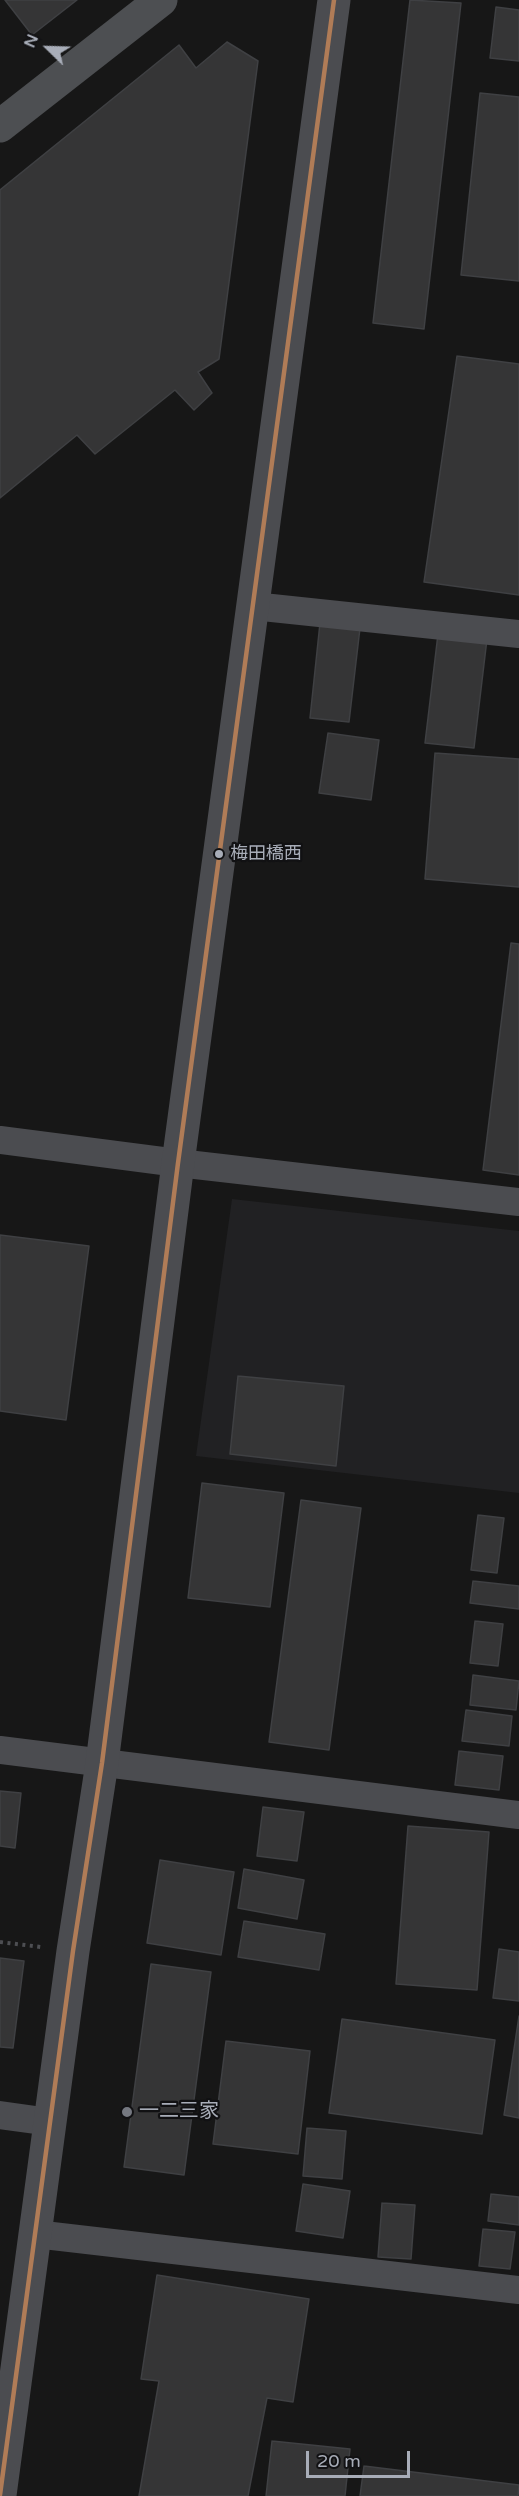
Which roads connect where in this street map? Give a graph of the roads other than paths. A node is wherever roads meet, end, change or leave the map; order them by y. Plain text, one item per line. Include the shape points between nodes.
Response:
1 (161, 0) edge
2 (334, 0) edge
3 (0, 126) edge
4 (253, 606) junction
5 (519, 634) edge
6 (0, 1140) edge
7 (178, 1163) junction
8 (519, 1202) edge
9 (0, 1750) edge
10 (102, 1763) junction
11 (519, 1815) edge
12 (0, 2115) edge
13 (50, 2122) junction
14 (35, 2234) junction
15 (519, 2290) edge
16 (0, 2494) edge

1 - 3 main road
2 - 4 street
4 - 5 street
4 - 7 street
6 - 7 street
7 - 8 street
7 - 10 street
9 - 10 street
10 - 11 street
10 - 13 street
12 - 13 street
13 - 14 street
14 - 15 street
14 - 16 street

